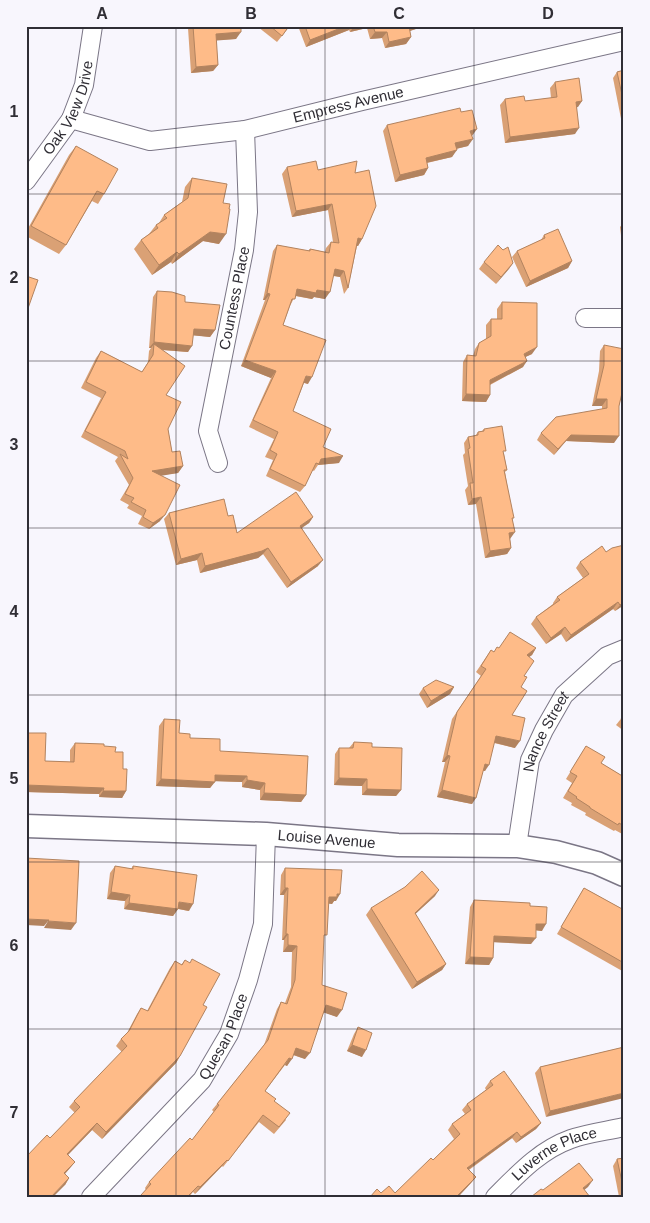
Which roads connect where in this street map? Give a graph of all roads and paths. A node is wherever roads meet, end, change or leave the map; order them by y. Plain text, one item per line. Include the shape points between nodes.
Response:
1 (93, 26) edge
2 (624, 41) edge
3 (71, 119) junction
4 (245, 130) junction
5 (26, 181) edge
6 (585, 318) dead end
7 (624, 318) edge
8 (218, 463) dead end
9 (624, 649) edge
10 (26, 826) edge
11 (266, 834) junction
12 (517, 846) junction
13 (624, 875) edge
14 (624, 1127) edge
15 (91, 1197) edge
16 (495, 1197) edge

1 - 3 street, Oak View Drive via 84,84
2 - 4 street, Empress Avenue
3 - 4 street, Empress Avenue via 150,141
3 - 5 street, Oak View Drive
4 - 8 street, Countess Place via 248,212 244,250 208,431
6 - 7 street
9 - 12 street, Nance Street via 607,656 564,695 544,730 530,760
10 - 11 street, Louise Avenue
11 - 12 street, Louise Avenue via 398,845
11 - 15 street, Quesan Place via 263,924 230,1034 202,1080
12 - 13 street, Louise Avenue via 580,858
14 - 16 street, Luverne Place via 572,1139 549,1149

